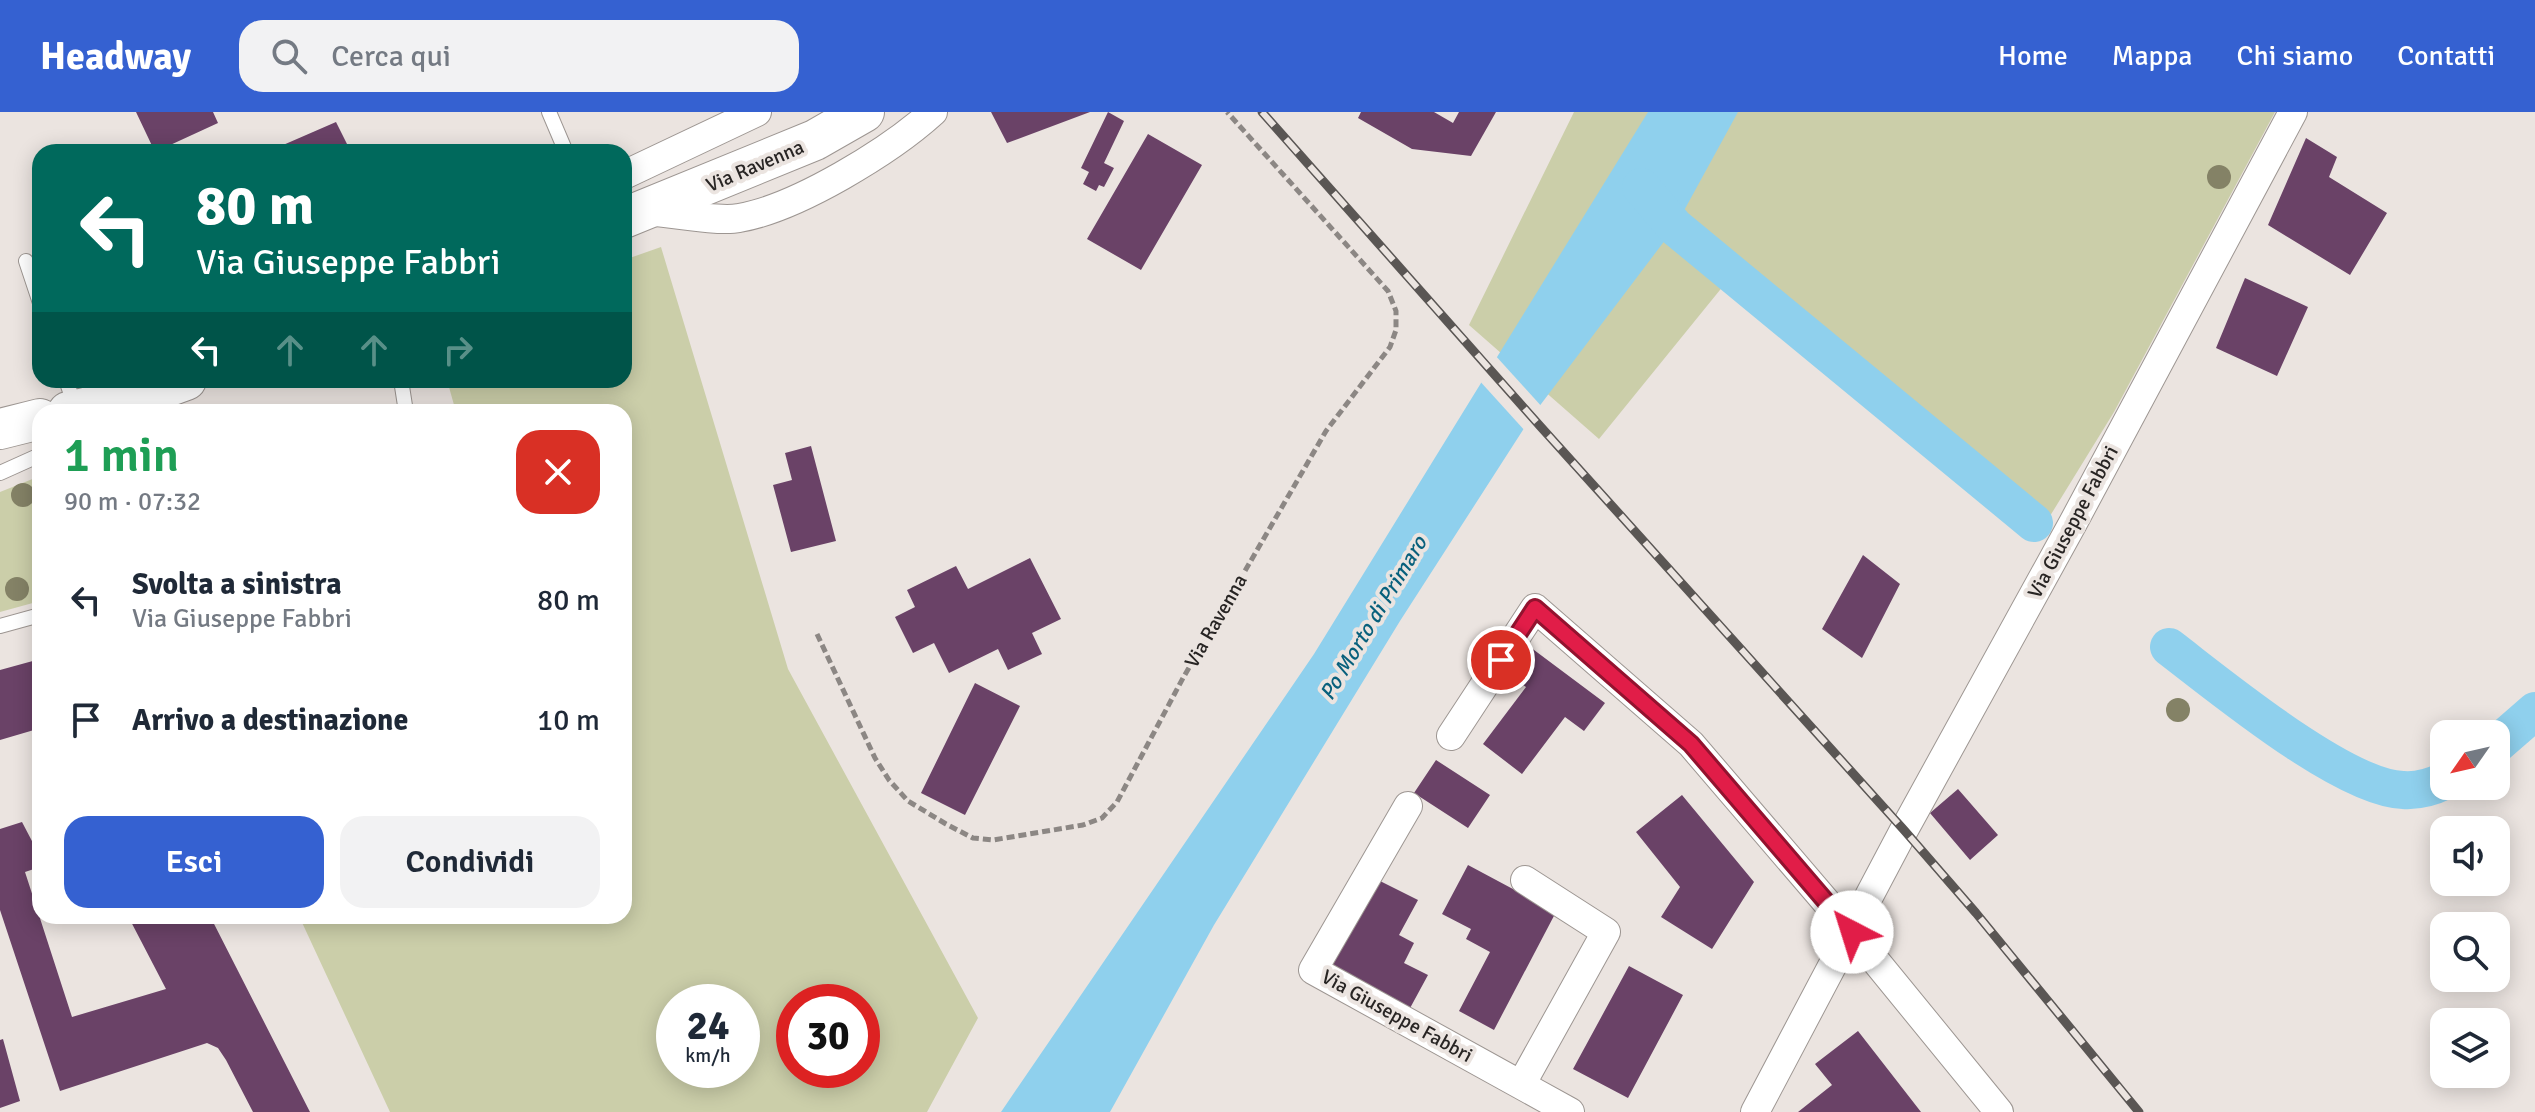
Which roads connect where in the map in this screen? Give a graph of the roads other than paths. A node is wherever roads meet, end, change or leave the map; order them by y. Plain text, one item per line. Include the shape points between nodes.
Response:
1 (549, 112) edge
2 (864, 112) edge
3 (933, 112) edge
4 (2293, 112) edge
5 (746, 114) edge
6 (563, 144) edge
7 (632, 171) edge
8 (633, 214) edge
9 (26, 261) dead end
10 (32, 279) edge
11 (165, 391) edge
12 (90, 404) edge
13 (32, 419) edge
14 (0, 429) edge
15 (32, 459) edge
16 (0, 473) edge
17 (32, 617) edge
18 (0, 626) edge
19 (1451, 736) dead end
20 (1408, 806) dead end
21 (1525, 880) dead end
22 (1852, 932) junction
23 (1521, 1085) junction
24 (1570, 1112) edge
25 (1755, 1112) edge
26 (1999, 1112) edge

1 - 6 lane
2 - 8 main road, Via Ravenna via 815,140
3 - 8 street, Via Ravenna via 909,134 783,207 737,219
4 - 22 street, Via Giuseppe Fabbri
5 - 7 street
9 - 10 lane
11 - 12 main road
13 - 14 main road
15 - 16 lane
17 - 18 lane
19 - 22 street via 1535,608 1691,744
20 - 23 street, Via Giuseppe Fabbri via 1313,970
21 - 23 street via 1606,932
22 - 25 street, Via Giuseppe Fabbri
22 - 26 street
23 - 24 street, Via Giuseppe Fabbri

